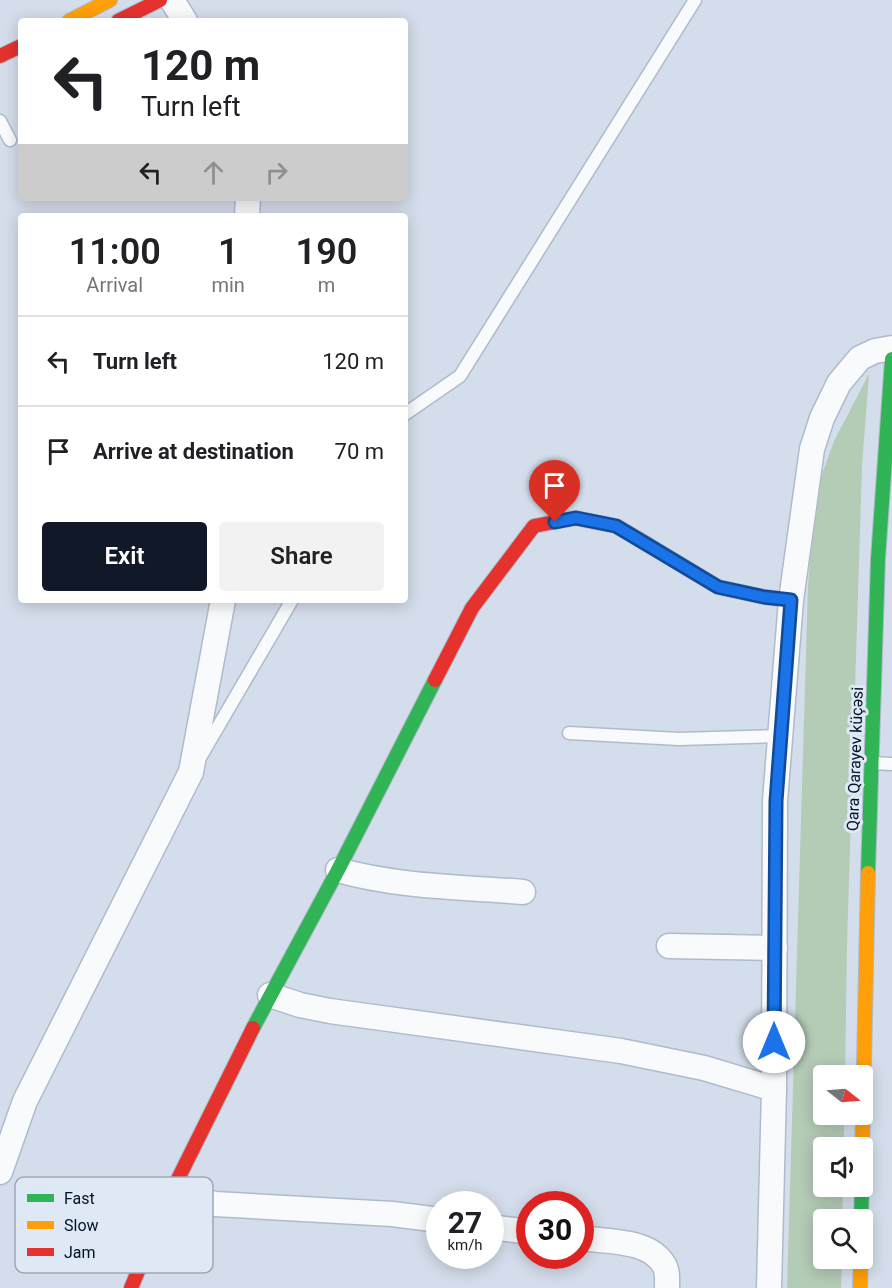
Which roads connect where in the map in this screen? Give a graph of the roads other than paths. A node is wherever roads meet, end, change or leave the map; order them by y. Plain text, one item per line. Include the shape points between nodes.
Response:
1 (110, 0) edge
2 (160, 0) edge
3 (172, 0) edge
4 (695, 0) edge
5 (75, 18) edge
6 (124, 18) edge
7 (183, 18) edge
8 (18, 47) edge
9 (0, 56) edge
10 (0, 121) edge
11 (10, 140) dead end
12 (892, 348) edge
13 (892, 360) edge
14 (408, 412) edge
15 (791, 600) junction
16 (222, 603) edge
17 (290, 603) edge
18 (569, 733) dead end
19 (780, 736) junction
20 (870, 763) junction
21 (892, 764) edge
22 (191, 772) junction
23 (338, 870) junction
24 (523, 892) dead end
25 (669, 946) dead end
26 (775, 948) junction
27 (270, 995) junction
28 (774, 1089) junction
29 (862, 1137) edge
30 (0, 1172) edge
31 (179, 1177) edge
32 (213, 1204) edge
33 (426, 1218) edge
34 (594, 1240) edge
35 (861, 1269) edge
36 (137, 1273) edge
37 (131, 1288) edge
38 (667, 1288) edge
39 (770, 1288) edge
40 (860, 1288) edge

1 - 5 street
2 - 6 street
3 - 7 street
4 - 14 lane via 460,376
8 - 9 street
10 - 11 lane
12 - 15 street via 860,358 839,383 822,418 812,450
13 - 20 street, Qara Qarayev küçəsi
15 - 19 street
15 - 23 street via 718,587 616,526 576,518 534,526 472,608
16 - 22 street
17 - 22 lane
18 - 19 lane via 679,739
19 - 26 street
20 - 21 lane
20 - 29 street, Qara Qarayev küçəsi
22 - 30 street via 25,1101
23 - 24 street via 398,883
23 - 27 street
25 - 26 street
26 - 28 street
27 - 28 street via 330,1011 621,1051 704,1068
27 - 31 street
28 - 39 street
32 - 33 street
34 - 38 street via 635,1245 654,1253 666,1266
35 - 40 street
36 - 37 street

